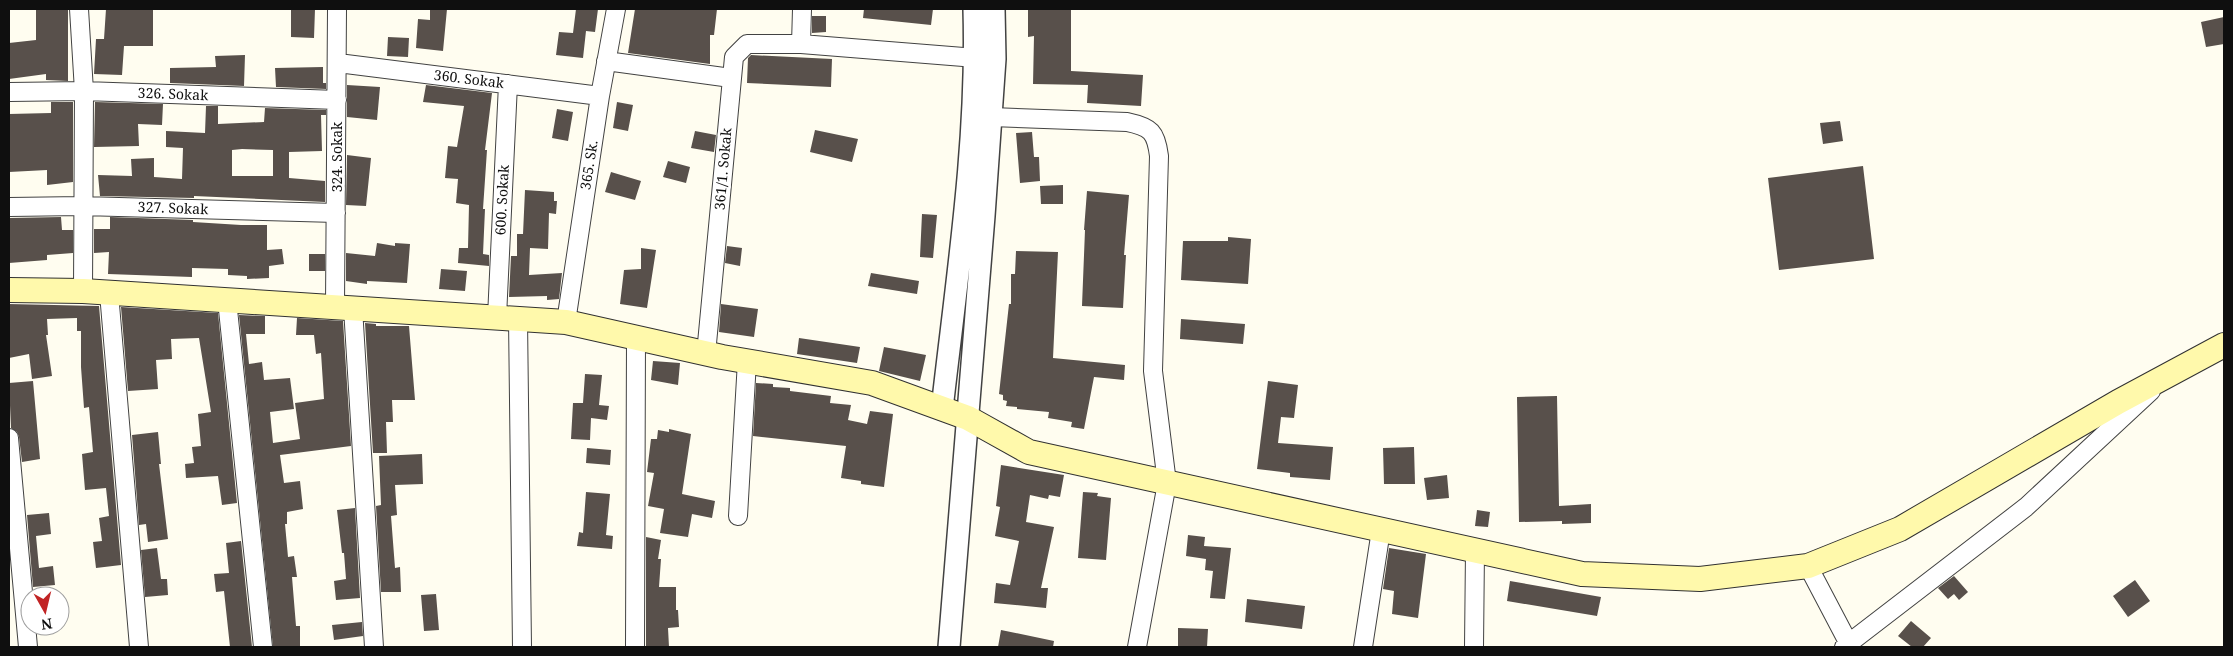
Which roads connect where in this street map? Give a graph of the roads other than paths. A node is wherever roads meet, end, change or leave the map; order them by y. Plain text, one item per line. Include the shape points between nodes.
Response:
1 (79, 9) edge
2 (337, 9) edge
3 (616, 9) edge
4 (802, 9) edge
5 (974, 9) edge
6 (994, 9) edge
7 (802, 44) junction
8 (976, 58) junction
9 (606, 61) junction
10 (338, 63) junction
11 (731, 78) junction
12 (508, 84) junction
13 (84, 91) junction
14 (9, 92) edge
15 (600, 96) junction
16 (337, 100) junction
17 (991, 117) junction
18 (82, 206) junction
19 (9, 207) edge
20 (336, 213) junction
21 (9, 290) edge
22 (83, 291) junction
23 (109, 293) junction
24 (227, 300) junction
25 (344, 307) junction
26 (507, 318) junction
27 (566, 322) junction
28 (636, 338) junction
29 (2224, 345) edge
30 (706, 354) junction
31 (747, 362) junction
32 (2168, 375) junction
33 (942, 409) junction
34 (968, 418) junction
35 (9, 438) edge
36 (1167, 483) junction
37 (738, 516) dead end
38 (1381, 530) junction
39 (1475, 550) junction
40 (1808, 566) junction
41 (1847, 645) edge
42 (28, 647) edge
43 (139, 647) edge
44 (263, 647) edge
45 (374, 647) edge
46 (522, 647) edge
47 (634, 647) edge
48 (949, 647) edge
49 (1137, 647) edge
50 (1363, 647) edge
51 (1474, 647) edge

1 - 13 street
2 - 10 street, 324. Sokak
3 - 9 street, 365. Sk.
4 - 7 street
5 - 8 street
6 - 17 street
7 - 8 street, 361/1. Sokak
7 - 11 street, 361/1. Sokak via 747,44 734,58
8 - 33 street via 966,188
9 - 11 street
9 - 15 street, 365. Sk.
10 - 12 street, 360. Sokak
10 - 16 street, 324. Sokak
11 - 30 street, 361/1. Sokak
12 - 15 street, 360. Sokak
12 - 26 street, 600. Sokak
13 - 14 street, 326. Sokak
13 - 16 street, 326. Sokak
13 - 18 street
15 - 27 street, 365. Sk.
16 - 20 street, 324. Sokak
17 - 34 street
17 - 36 street via 1127,122 1144,125 1157,138 1153,370
18 - 19 street, 327. Sokak
18 - 20 street, 327. Sokak
18 - 22 street
20 - 25 street, 324. Sokak
21 - 22 main road
22 - 23 main road
23 - 24 main road
23 - 43 street
24 - 25 main road
24 - 44 street
25 - 26 main road
25 - 45 street, 324. Sokak
26 - 27 main road
26 - 46 street, 600. Sokak
27 - 28 main road
28 - 30 main road
28 - 47 street
29 - 32 main road
30 - 31 main road
31 - 33 main road via 872,383
31 - 37 street
32 - 40 main road via 1900,529
32 - 41 street via 2026,507
33 - 34 main road
34 - 36 main road via 1029,452
34 - 48 street
35 - 42 street
36 - 38 main road
36 - 49 street
38 - 39 main road
38 - 50 street
39 - 40 main road via 1592,574 1700,579
39 - 51 street
40 - 41 street

